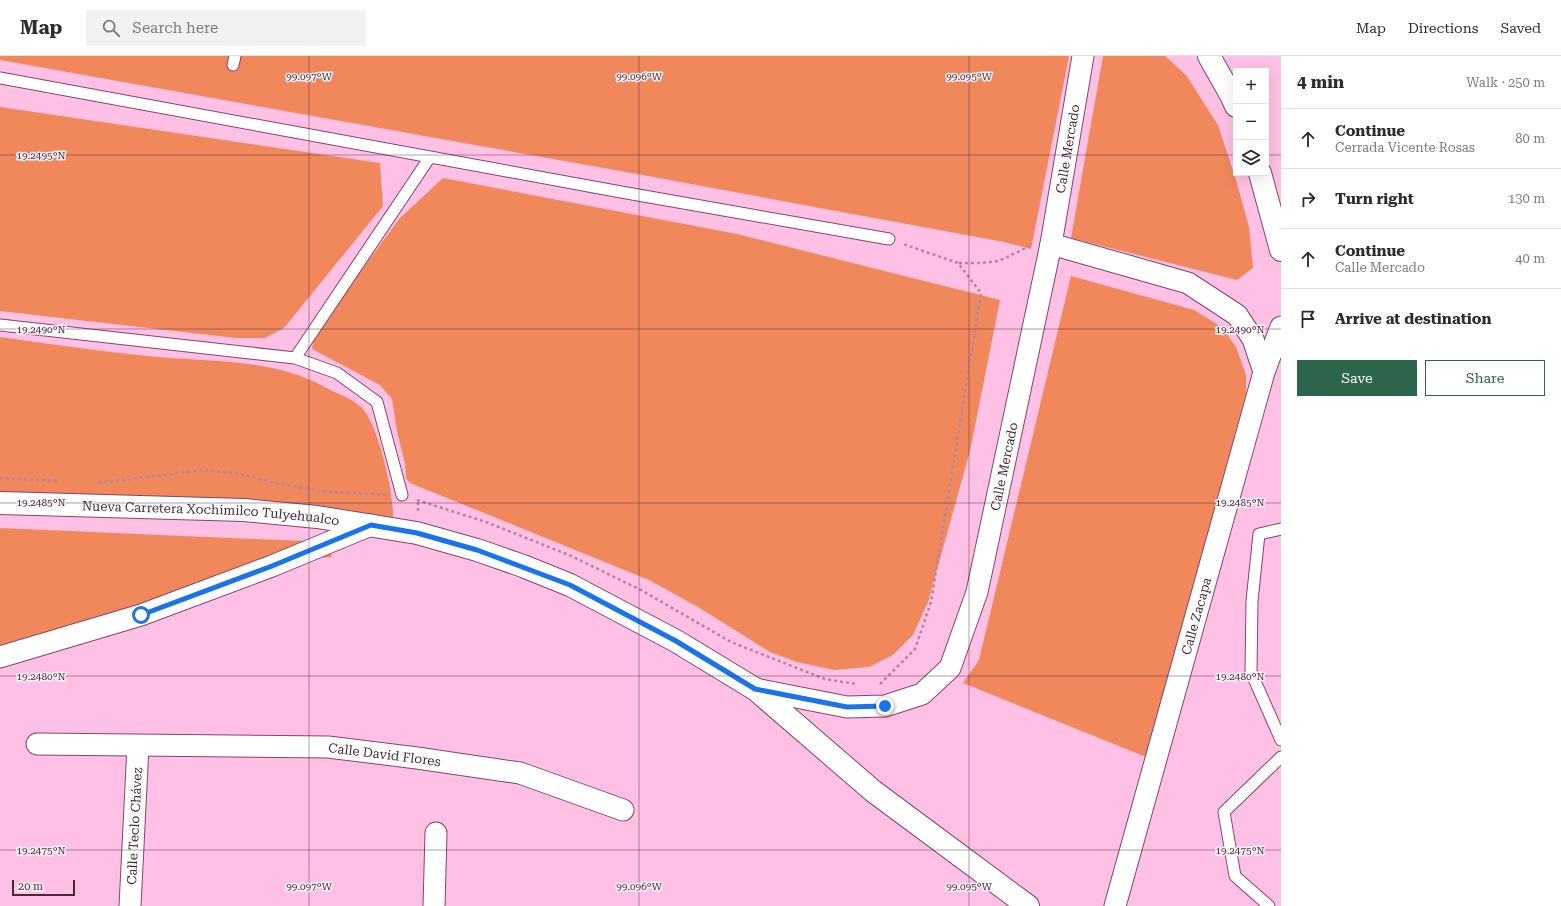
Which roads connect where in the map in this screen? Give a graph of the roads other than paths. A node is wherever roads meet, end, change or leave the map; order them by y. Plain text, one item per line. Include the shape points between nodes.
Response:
1 (1083, 56) edge
2 (1209, 56) edge
3 (0, 78) edge
4 (1235, 104) edge
5 (430, 157) junction
6 (1261, 176) edge
7 (890, 239) road end
8 (1051, 244) junction
9 (1281, 250) edge
10 (0, 326) edge
11 (1281, 327) edge
12 (295, 358) junction
13 (1264, 372) junction
14 (402, 495) road end
15 (0, 503) edge
16 (371, 525) junction
17 (1281, 529) edge
18 (0, 657) edge
19 (755, 689) junction
20 (1281, 740) edge
21 (37, 744) dead end
22 (138, 746) junction
23 (1281, 757) edge
24 (623, 810) dead end
25 (436, 833) dead end
26 (130, 906) edge
27 (434, 906) edge
28 (1028, 906) edge
29 (1115, 906) edge
30 (1269, 906) edge

1 - 8 street, Calle Mercado
2 - 4 main road
3 - 5 lane
5 - 7 lane
5 - 12 lane
6 - 9 main road
8 - 13 street via 1188,283 1237,315 1253,339
8 - 19 street, Calle Mercado via 977,592 950,668 922,694 885,706 847,707
10 - 12 lane
11 - 13 street, Calle Zacapa
12 - 14 lane via 337,373 377,402
13 - 29 street, Calle Zacapa
15 - 16 main road, Nueva Carretera Xochimilco Tulyehualco via 244,510
16 - 18 street via 272,566 141,615
16 - 19 main road, Nueva Carretera Xochimilco Tulyehualco via 417,533 477,550 570,585 676,641
17 - 20 lane via 1259,534 1252,601 1251,672
19 - 28 main road, Nueva Carretera Xochimilco Tulyehualco via 873,791
21 - 22 street, Calle David Flores
22 - 24 street, Calle David Flores via 328,747 417,758 520,773
22 - 26 street, Calle Teclo Chávez
23 - 30 lane via 1224,812 1236,876
25 - 27 street

